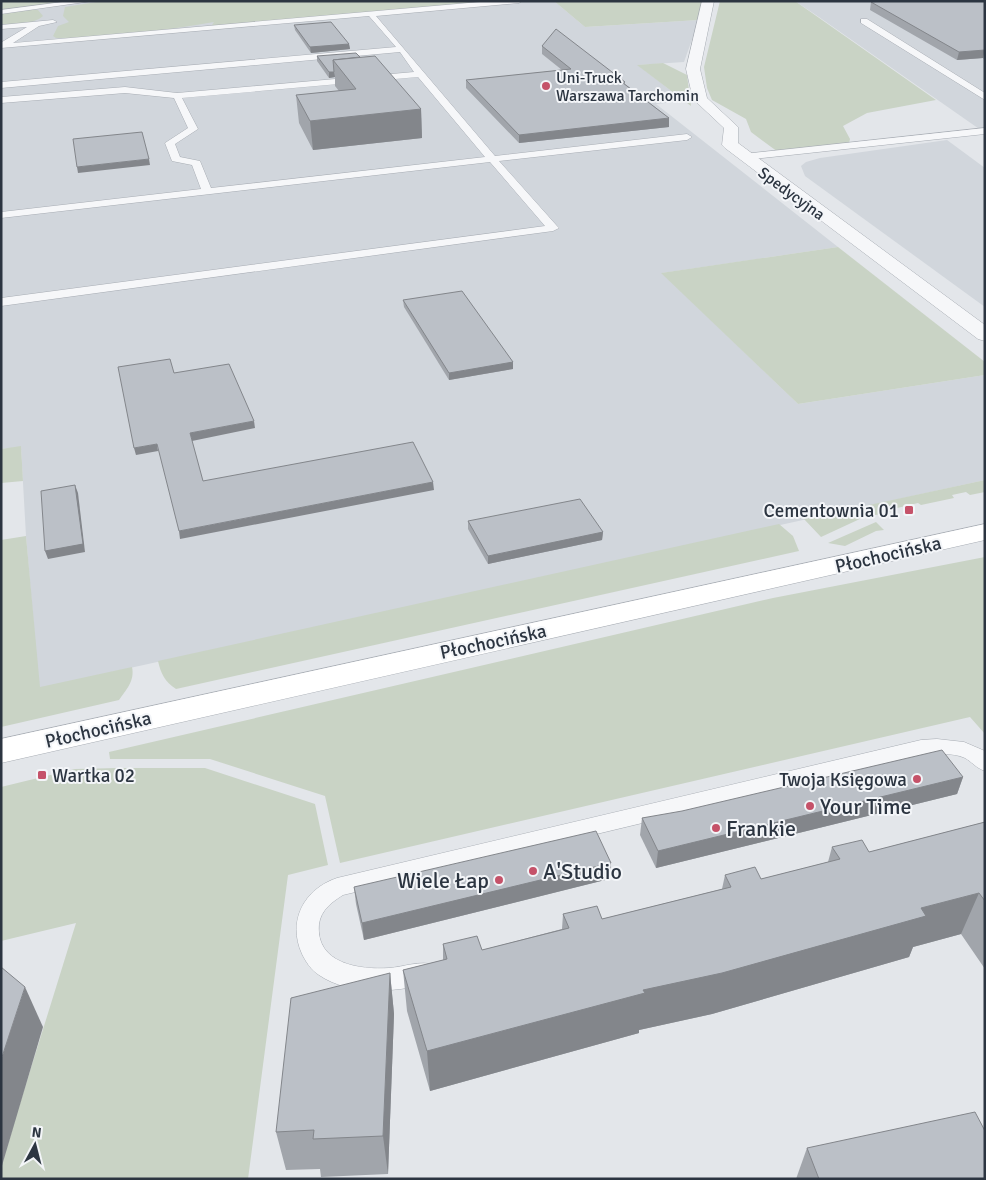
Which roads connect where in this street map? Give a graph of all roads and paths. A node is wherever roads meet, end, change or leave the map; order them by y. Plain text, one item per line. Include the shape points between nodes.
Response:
1 (89, 1) edge
2 (519, 1) edge
3 (708, 1) edge
4 (66, 3) edge
5 (48, 6) junction
6 (1, 12) edge
7 (371, 14) junction
8 (864, 21) dead end
9 (37, 24) junction
10 (1, 27) edge
11 (49, 32) junction
12 (2, 47) edge
13 (402, 49) junction
14 (420, 74) junction
15 (1, 85) edge
16 (177, 96) junction
17 (985, 97) edge
18 (1, 100) edge
19 (985, 131) edge
20 (687, 137) dead end
21 (744, 158) junction
22 (492, 159) junction
23 (207, 192) junction
24 (1, 215) edge
25 (1, 302) edge
26 (985, 335) edge
27 (985, 532) edge
28 (1, 751) edge
29 (985, 763) edge
30 (449, 966) edge

1 - 4 lane
2 - 7 lane
3 - 21 street, Spedycyjna via 693,69 698,92 700,99 731,127 730,145
4 - 5 lane
5 - 6 lane
5 - 11 lane
7 - 11 lane
7 - 13 lane
8 - 17 lane
9 - 10 lane
9 - 11 lane
9 - 12 lane
11 - 12 lane
13 - 14 lane
13 - 15 lane
14 - 16 lane
14 - 22 lane
16 - 18 lane via 125,90
16 - 23 lane via 193,129 170,143 176,159 196,163
19 - 21 lane
20 - 22 lane
21 - 26 street, Spedycyjna
22 - 23 lane
22 - 25 lane via 553,228
23 - 24 lane
27 - 28 main road, Płochocińska
29 - 30 lane via 958,749 921,748 337,887 326,893 310,912 306,936 315,958 332,970 374,981 402,979

